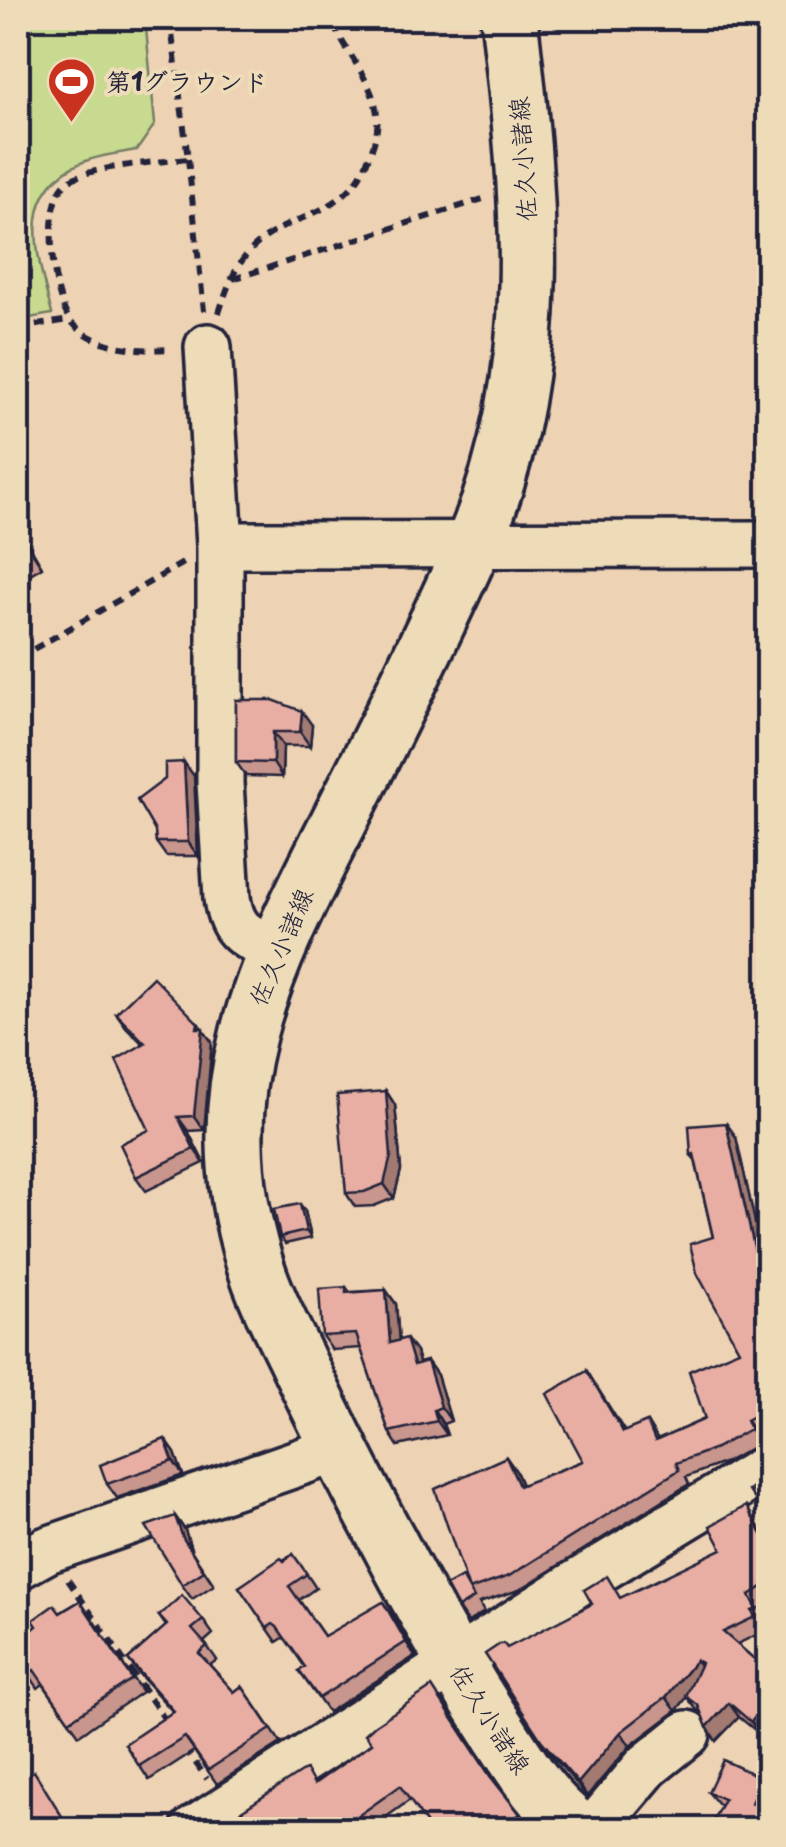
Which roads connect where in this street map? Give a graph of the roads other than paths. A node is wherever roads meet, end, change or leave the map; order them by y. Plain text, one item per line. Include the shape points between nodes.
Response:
1 (509, 18) edge
2 (208, 347) road end
3 (474, 543) junction
4 (768, 544) edge
5 (220, 546) junction
6 (276, 951) junction
7 (338, 1448) junction
8 (768, 1467) edge
9 (32, 1558) edge
10 (453, 1662) junction
11 (686, 1734) dead end
12 (210, 1819) edge
13 (569, 1826) edge

1 - 3 main road, 佐久小諸線 via 524,157 528,292 520,392 502,470
2 - 5 street
3 - 4 street
3 - 5 street
3 - 6 main road, 佐久小諸線
5 - 6 street via 226,898 237,930
6 - 7 main road, 佐久小諸線 via 240,1062 235,1168 268,1300
7 - 9 street
7 - 10 main road, 佐久小諸線
8 - 10 street
10 - 12 street
10 - 13 main road, 佐久小諸線 via 530,1781
11 - 13 street

